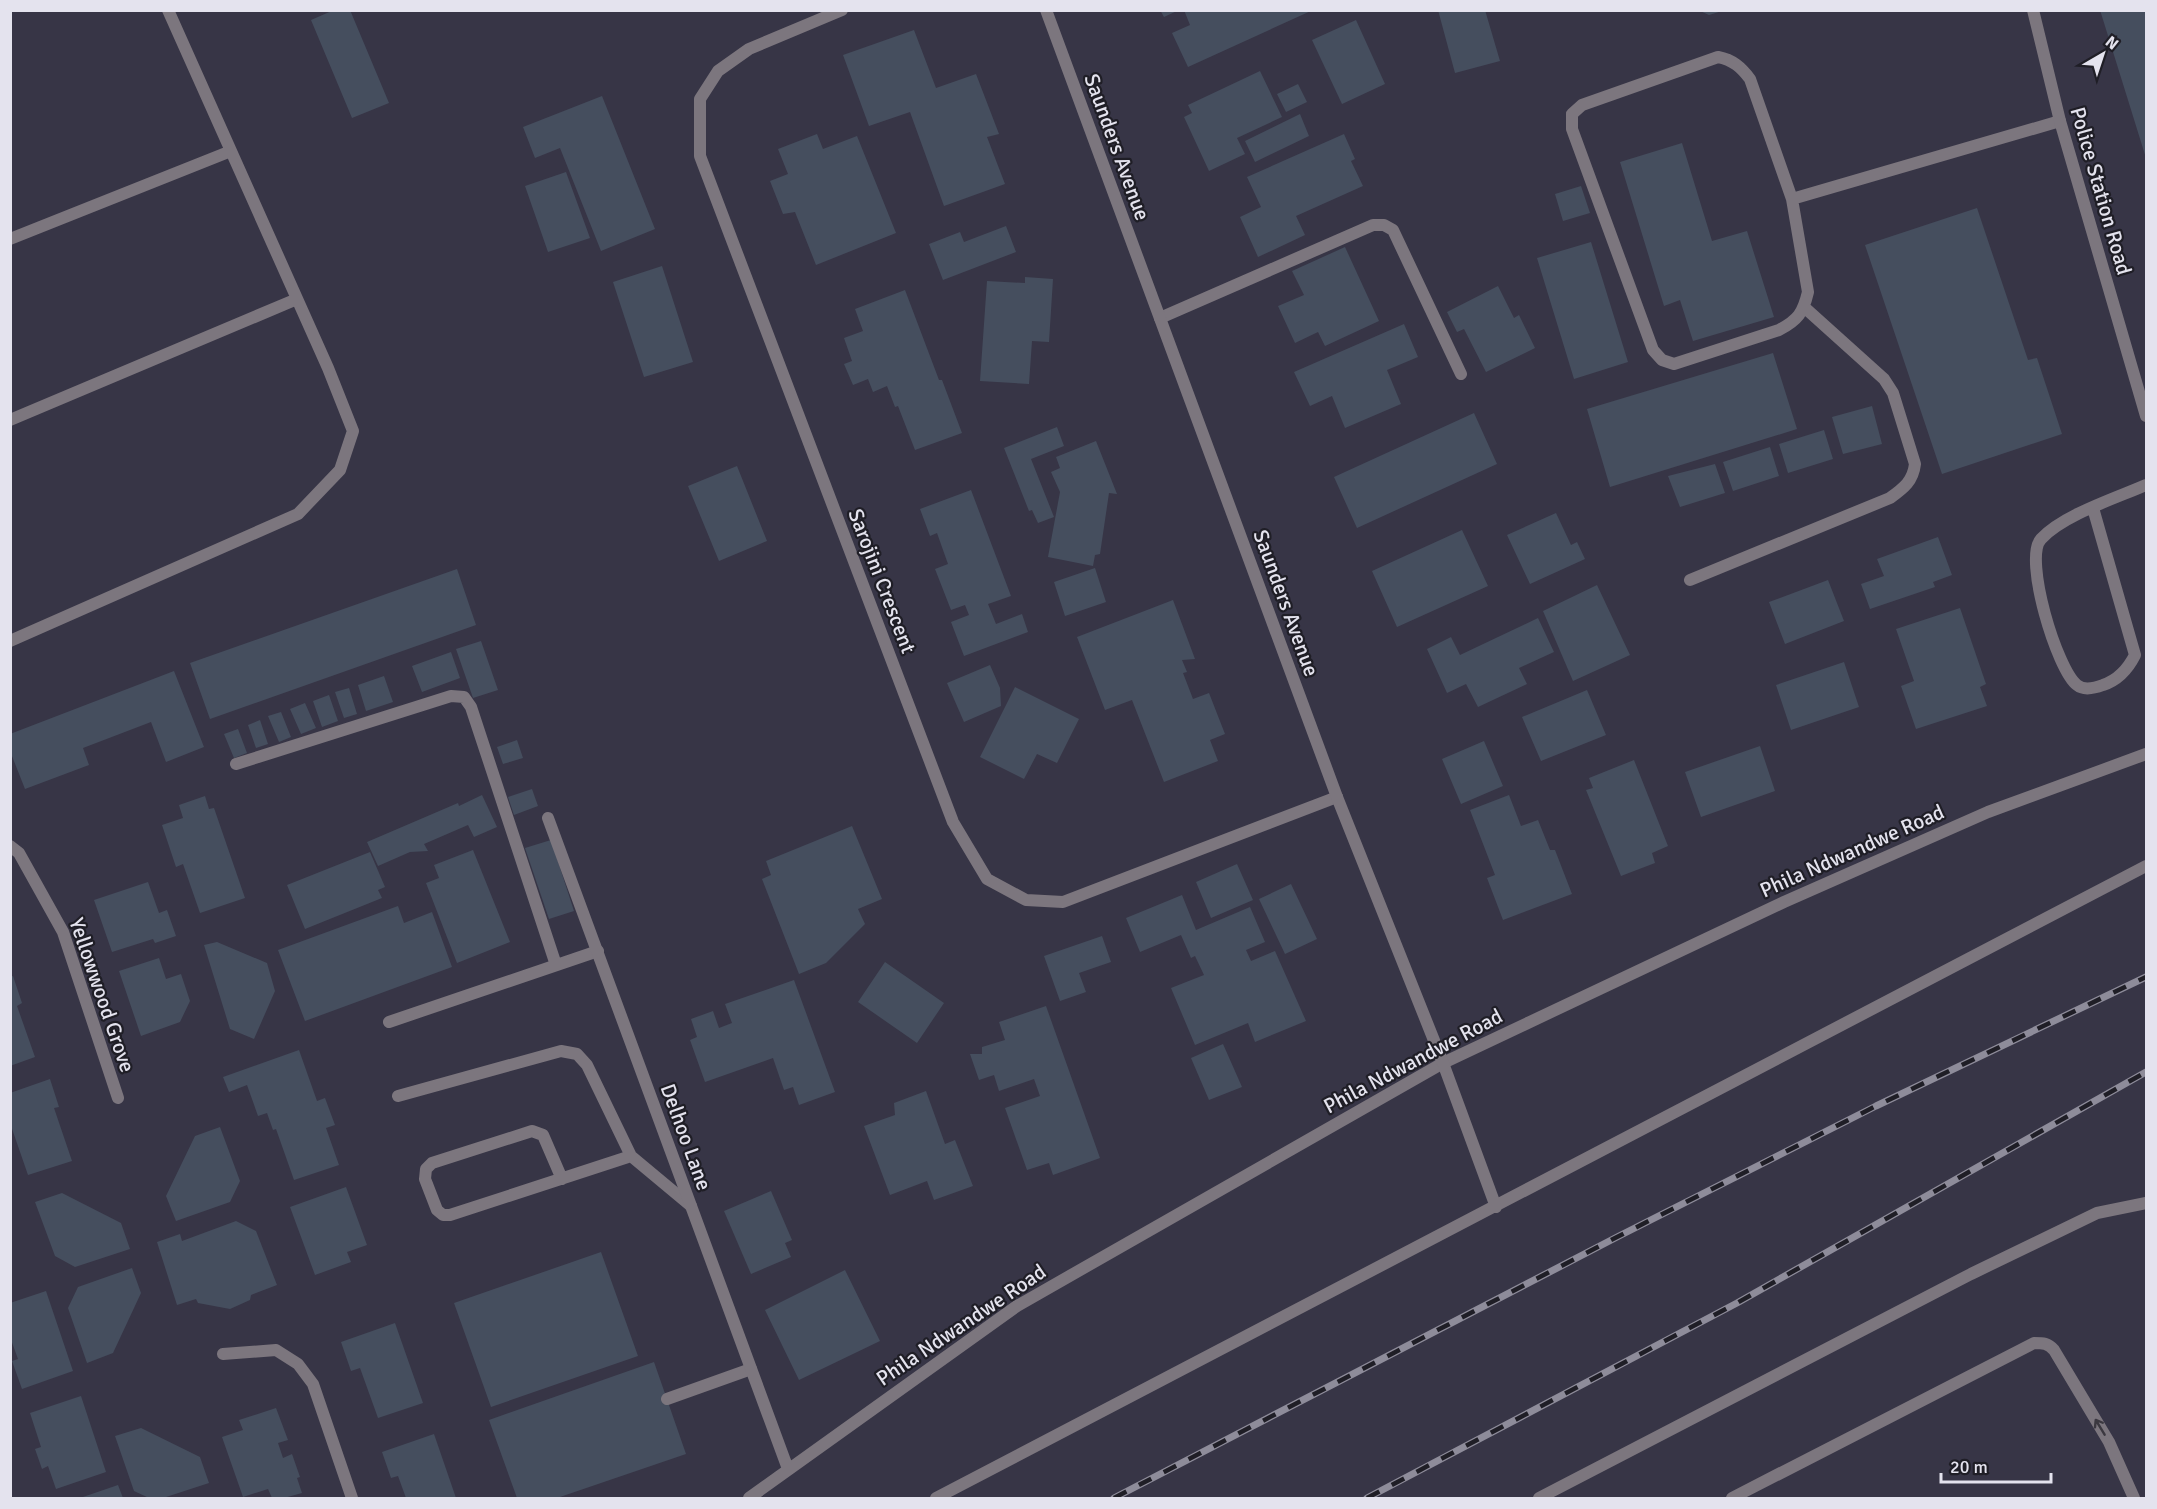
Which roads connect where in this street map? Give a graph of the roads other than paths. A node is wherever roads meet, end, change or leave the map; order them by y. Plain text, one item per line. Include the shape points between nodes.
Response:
1 (168, 10) edge
2 (842, 10) edge
3 (1046, 10) edge
4 (2033, 10) edge
5 (2060, 121) junction
6 (231, 151) junction
7 (1792, 199) junction
8 (10, 239) edge
9 (297, 299) junction
10 (1804, 307) junction
11 (1160, 318) junction
12 (1461, 374) dead end
13 (2146, 416) edge
14 (10, 420) edge
15 (2146, 485) edge
16 (2093, 508) junction
17 (1690, 580) dead end
18 (10, 640) edge
19 (2146, 754) edge
20 (236, 764) dead end
21 (1337, 797) junction
22 (548, 818) dead end
23 (10, 846) edge
24 (2146, 866) edge
25 (598, 951) junction
26 (556, 965) junction
27 (389, 1022) dead end
28 (1443, 1063) junction
29 (398, 1096) dead end
30 (118, 1098) dead end
31 (631, 1156) junction
32 (562, 1179) junction
33 (2146, 1203) edge
34 (691, 1206) junction
35 (1496, 1207) junction
36 (223, 1354) dead end
37 (751, 1369) junction
38 (667, 1399) dead end
39 (788, 1469) junction
40 (352, 1498) edge
41 (750, 1498) edge
42 (936, 1498) edge
43 (1539, 1498) edge
44 (1732, 1498) edge
45 (2134, 1498) edge

1 - 6 street
2 - 21 street, Sarojini Crescent via 749,49 718,71 700,99 700,156 953,822 987,879 1026,900 1063,902
3 - 11 street, Saunders Avenue
4 - 5 street, Police Station Road
5 - 7 street
5 - 13 street, Police Station Road
6 - 8 street
6 - 9 street
7 - 10 street via 1808,292
7 - 10 street via 1750,79 1730,60 1718,57 1582,105 1572,114 1572,129 1596,195 1653,350 1662,360 1674,364 1779,330 1794,322
9 - 14 street
9 - 18 street via 353,431 340,470 298,514
10 - 17 street via 1884,379 1893,393 1916,464 1914,476 1890,498
11 - 12 street via 1373,225 1384,225 1393,230
11 - 21 street, Saunders Avenue
15 - 16 street
16 - 16 street via 2060,523 2039,541 2034,563 2056,651 2078,687 2091,689 2113,682 2135,655
19 - 28 street, Phila Ndwandwe Road via 1988,812 1784,902
20 - 26 street via 451,696 464,697 471,707
21 - 28 street, Saunders Avenue
22 - 25 street, Delhoo Lane
23 - 30 street, Yellowwood Grove via 19,853 63,932
24 - 35 street
25 - 26 street
25 - 34 street, Delhoo Lane
26 - 27 street
28 - 35 street, Saunders Avenue
28 - 39 street, Phila Ndwandwe Road via 1017,1306
29 - 31 street via 561,1051 577,1054 587,1065
31 - 32 street
31 - 34 street
32 - 32 street via 543,1135 531,1131 432,1163 426,1169 425,1179 437,1210 443,1215
33 - 43 street via 2097,1213 1971,1274
34 - 37 street, Delhoo Lane
35 - 42 street
36 - 40 street via 276,1350 298,1364 313,1384
37 - 38 street
37 - 39 street, Delhoo Lane
39 - 41 street, Phila Ndwandwe Road
45 -> 44 street via 2109,1442 2054,1350 2044,1343 2024,1346

